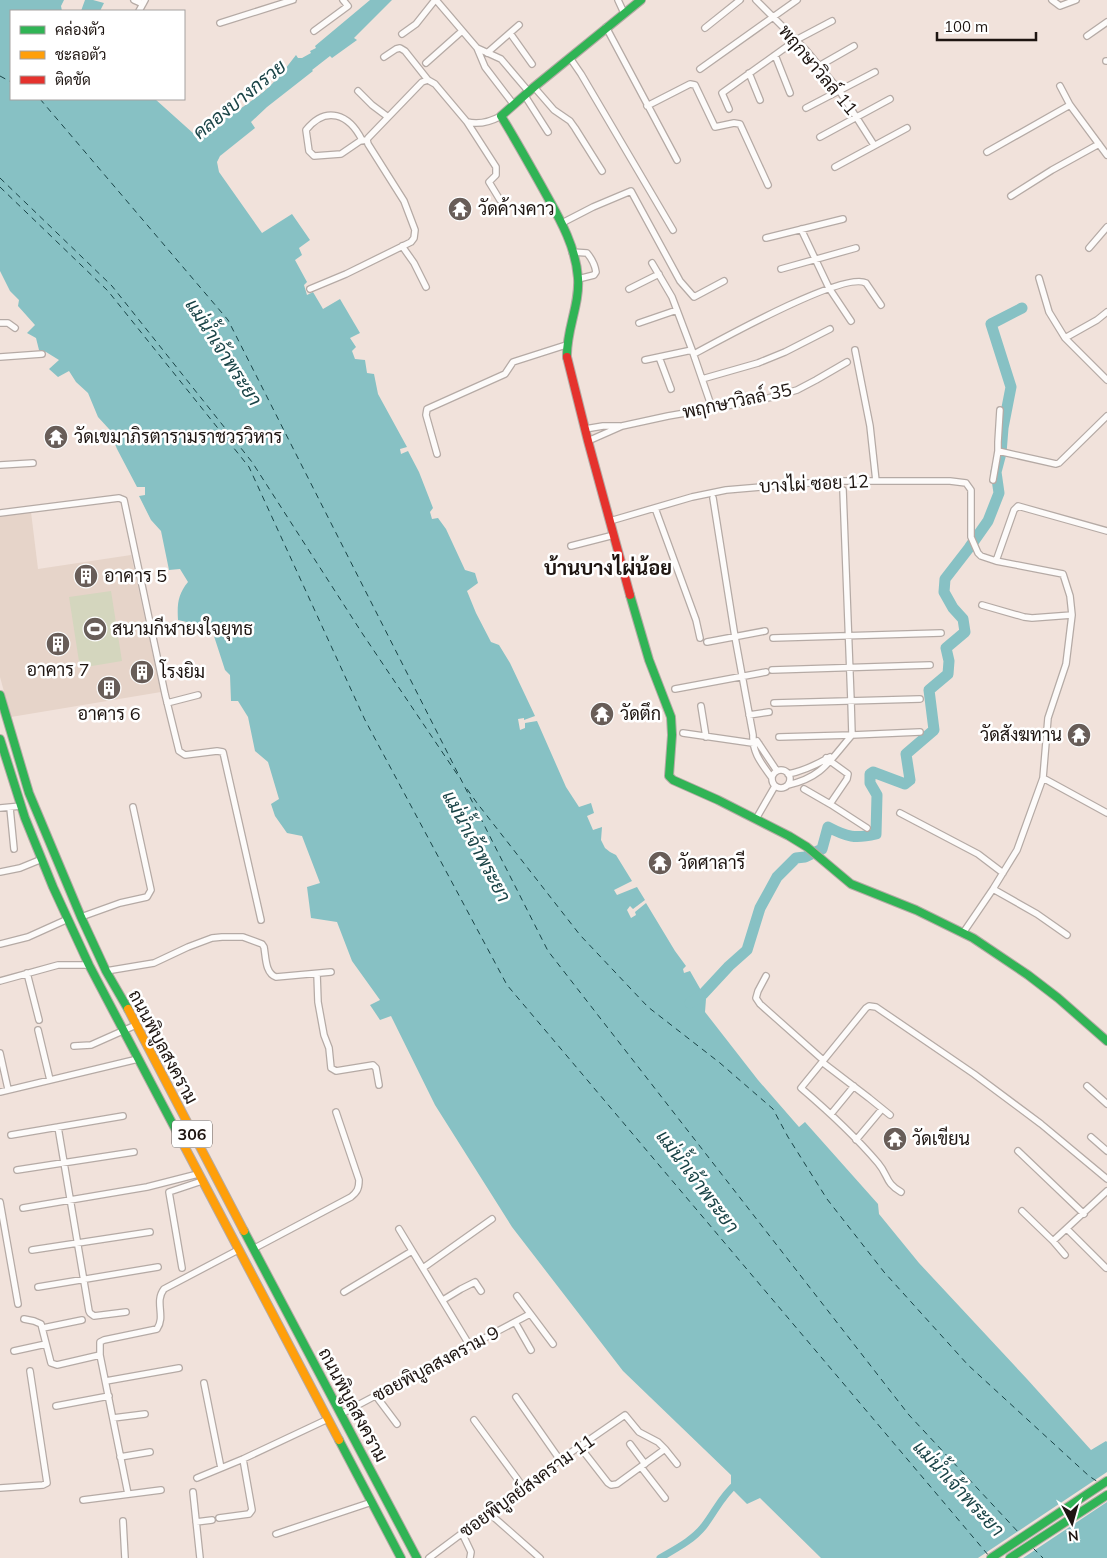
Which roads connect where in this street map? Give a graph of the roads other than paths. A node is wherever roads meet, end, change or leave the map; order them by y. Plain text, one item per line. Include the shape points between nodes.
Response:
1 (134, 0) edge
2 (293, 0) edge
3 (343, 0) edge
4 (435, 0) edge
5 (618, 0) edge
6 (641, 0) edge
7 (740, 0) edge
8 (756, 0) edge
9 (797, 0) edge
10 (1052, 0) edge
11 (1076, 0) edge
12 (144, 2) edge
13 (624, 13) junction
14 (773, 17) junction
15 (832, 21) dead end
16 (1107, 22) edge
17 (220, 23) dead end
18 (519, 25) dead end
19 (606, 27) junction
20 (705, 28) dead end
21 (314, 31) dead end
22 (462, 31) junction
23 (510, 33) junction
24 (402, 34) dead end
25 (1087, 36) dead end
26 (796, 40) junction
27 (854, 46) dead end
28 (477, 48) junction
29 (487, 53) junction
30 (775, 55) junction
31 (384, 57) dead end
32 (570, 58) junction
33 (426, 63) dead end
34 (532, 64) dead end
35 (819, 66) junction
36 (700, 69) dead end
37 (875, 72) dead end
38 (749, 73) junction
39 (428, 80) junction
40 (1060, 86) dead end
41 (839, 90) junction
42 (358, 91) dead end
43 (529, 92) junction
44 (790, 93) dead end
45 (890, 99) dead end
46 (760, 100) dead end
47 (514, 105) junction
48 (647, 106) junction
49 (1070, 106) junction
50 (806, 108) dead end
51 (729, 109) dead end
52 (501, 116) junction
53 (388, 117) junction
54 (857, 117) junction
55 (467, 122) junction
56 (907, 128) dead end
57 (548, 132) dead end
58 (820, 137) dead end
59 (364, 140) junction
60 (1099, 144) junction
61 (874, 145) junction
62 (987, 152) dead end
63 (1107, 155) edge
64 (677, 160) dead end
65 (835, 167) dead end
66 (602, 171) dead end
67 (768, 186) dead end
68 (1011, 196) dead end
69 (500, 200) dead end
70 (842, 219) dead end
71 (562, 223) junction
72 (1107, 227) edge
73 (802, 229) junction
74 (673, 230) dead end
75 (766, 238) dead end
76 (402, 246) junction
77 (856, 248) dead end
78 (1089, 248) dead end
79 (572, 252) junction
80 (816, 259) junction
81 (652, 263) dead end
82 (781, 269) dead end
83 (659, 274) junction
84 (1039, 278) dead end
85 (578, 279) junction
86 (724, 282) dead end
87 (426, 287) dead end
88 (829, 288) junction
89 (310, 289) dead end
90 (629, 289) dead end
91 (881, 305) dead end
92 (677, 310) junction
93 (1107, 312) edge
94 (851, 321) dead end
95 (0, 323) edge
96 (639, 323) dead end
97 (15, 328) dead end
98 (830, 329) dead end
99 (1065, 338) junction
100 (566, 345) junction
101 (855, 350) dead end
102 (693, 352) junction
103 (42, 354) dead end
104 (0, 357) edge
105 (659, 358) junction
106 (646, 360) dead end
107 (847, 362) dead end
108 (702, 379) junction
109 (1107, 380) edge
110 (671, 389) dead end
111 (712, 408) junction
112 (1000, 410) dead end
113 (1107, 416) edge
114 (622, 426) junction
115 (585, 429) junction
116 (588, 441) junction
117 (1002, 452) junction
118 (436, 454) dead end
119 (33, 463) dead end
120 (0, 465) edge
121 (993, 480) dead end
122 (876, 481) junction
123 (843, 490) dead end
124 (713, 498) dead end
125 (655, 508) junction
126 (0, 513) edge
127 (610, 520) junction
128 (1107, 531) edge
129 (614, 535) junction
130 (571, 546) dead end
131 (996, 561) junction
132 (982, 605) dead end
133 (1072, 615) junction
134 (765, 631) dead end
135 (941, 633) dead end
136 (849, 636) junction
137 (735, 637) junction
138 (700, 638) dead end
139 (773, 638) dead end
140 (707, 642) dead end
141 (930, 665) dead end
142 (850, 668) junction
143 (742, 676) junction
144 (675, 689) dead end
145 (0, 695) edge
146 (198, 695) dead end
147 (920, 698) dead end
148 (852, 701) junction
149 (167, 703) junction
150 (774, 703) dead end
151 (702, 706) dead end
152 (769, 712) dead end
153 (749, 716) junction
154 (920, 732) dead end
155 (683, 733) dead end
156 (852, 735) junction
157 (706, 737) junction
158 (779, 737) dead end
159 (0, 739) edge
160 (756, 744) junction
161 (829, 760) junction
162 (777, 771) junction
163 (788, 774) junction
164 (772, 778) junction
165 (1042, 778) junction
166 (788, 785) junction
167 (775, 786) junction
168 (804, 789) dead end
169 (830, 804) junction
170 (21, 806) junction
171 (132, 807) dead end
172 (0, 808) edge
173 (10, 808) junction
174 (900, 812) dead end
175 (1107, 813) edge
176 (756, 820) junction
177 (867, 828) dead end
178 (14, 849) dead end
179 (42, 859) junction
180 (0, 872) edge
181 (1003, 873) junction
182 (993, 889) junction
183 (81, 917) junction
184 (68, 919) junction
185 (261, 920) dead end
186 (963, 933) junction
187 (1067, 935) dead end
188 (0, 944) edge
189 (89, 965) junction
190 (106, 971) junction
191 (331, 972) dead end
192 (27, 973) junction
193 (318, 974) junction
194 (766, 976) dead end
195 (0, 981) edge
196 (124, 1004) junction
197 (112, 1008) junction
198 (39, 1020) dead end
199 (136, 1024) junction
200 (38, 1030) dead end
201 (123, 1030) junction
202 (1107, 1041) edge
203 (74, 1046) dead end
204 (0, 1053) edge
205 (138, 1059) junction
206 (823, 1061) junction
207 (50, 1080) junction
208 (379, 1085) dead end
209 (854, 1086) junction
210 (1087, 1086) dead end
211 (8, 1089) junction
212 (0, 1092) edge
213 (1107, 1104) edge
214 (882, 1109) junction
215 (336, 1112) dead end
216 (831, 1114) junction
217 (123, 1116) dead end
218 (890, 1116) dead end
219 (58, 1127) junction
220 (11, 1135) dead end
221 (1091, 1137) dead end
222 (856, 1140) junction
223 (1018, 1151) dead end
224 (1107, 1151) edge
225 (134, 1152) dead end
226 (64, 1162) junction
227 (17, 1170) dead end
228 (200, 1177) junction
229 (1107, 1180) edge
230 (1107, 1191) edge
231 (901, 1192) dead end
232 (70, 1200) junction
233 (0, 1202) edge
234 (23, 1208) dead end
235 (1022, 1211) dead end
236 (1084, 1214) junction
237 (492, 1219) dead end
238 (398, 1229) dead end
239 (1067, 1229) junction
240 (150, 1232) dead end
241 (1053, 1241) junction
242 (78, 1244) junction
243 (253, 1249) junction
244 (32, 1250) dead end
245 (238, 1250) junction
246 (412, 1251) junction
247 (1065, 1255) dead end
248 (158, 1268) dead end
249 (182, 1268) dead end
250 (423, 1268) junction
251 (1106, 1268) dead end
252 (84, 1280) junction
253 (38, 1287) dead end
254 (481, 1291) dead end
255 (344, 1292) dead end
256 (517, 1296) dead end
257 (443, 1300) junction
258 (18, 1304) dead end
259 (126, 1312) dead end
260 (530, 1314) junction
261 (24, 1319) dead end
262 (82, 1320) dead end
263 (515, 1322) junction
264 (43, 1328) junction
265 (46, 1344) junction
266 (553, 1344) dead end
267 (470, 1346) junction
268 (531, 1350) dead end
269 (14, 1351) dead end
270 (100, 1355) junction
271 (179, 1368) dead end
272 (30, 1371) dead end
273 (106, 1381) junction
274 (204, 1383) dead end
275 (109, 1396) junction
276 (376, 1396) junction
277 (516, 1397) dead end
278 (56, 1406) dead end
279 (145, 1414) dead end
280 (341, 1414) junction
281 (113, 1418) junction
282 (328, 1419) junction
283 (474, 1420) dead end
284 (397, 1424) dead end
285 (630, 1444) dead end
286 (580, 1447) junction
287 (666, 1449) junction
288 (150, 1452) dead end
289 (120, 1457) junction
290 (243, 1459) junction
291 (560, 1460) junction
292 (677, 1464) dead end
293 (643, 1466) junction
294 (221, 1468) junction
295 (197, 1478) dead end
296 (1107, 1481) edge
297 (0, 1488) edge
298 (524, 1488) junction
299 (161, 1490) dead end
300 (193, 1492) dead end
301 (128, 1494) junction
302 (1107, 1495) edge
303 (665, 1498) dead end
304 (83, 1500) dead end
305 (372, 1502) junction
306 (490, 1513) junction
307 (219, 1518) dead end
308 (212, 1520) dead end
309 (123, 1521) dead end
310 (196, 1522) junction
311 (462, 1533) junction
312 (276, 1534) dead end
313 (125, 1558) edge
314 (200, 1558) edge
315 (401, 1558) edge
316 (417, 1558) edge
317 (429, 1558) edge
318 (470, 1558) edge
319 (540, 1558) edge
320 (991, 1558) edge
321 (1010, 1558) edge

1 - 12 street
2 - 17 street
3 - 21 street via 348,6
4 - 22 street
4 - 24 street via 416,24
5 - 13 street
6 - 13 main road
7 - 20 street
8 - 14 street, พฤกษาวิลล์ 11
9 - 14 street
10 - 11 street via 1060,6
13 - 19 main road
14 - 26 street, พฤกษาวิลล์ 11
14 - 36 street
15 - 26 street
16 - 25 street
18 - 23 street
19 - 32 main road
19 - 48 street
22 - 28 street
22 - 33 street
23 - 29 street
23 - 34 street
26 - 30 street
26 - 35 street, พฤกษาวิลล์ 11
27 - 35 street
28 - 29 street
28 - 47 street via 485,67
29 - 43 street via 500,59
30 - 38 street
30 - 44 street
31 - 39 street via 400,48
32 - 43 main road
32 - 74 street
35 - 41 street, พฤกษาวิลล์ 11
37 - 41 street
38 - 46 street
38 - 51 street via 719,95
39 - 53 street via 422,82
39 - 55 street
40 - 49 street
41 - 50 street
41 - 54 street, พฤกษาวิลล์ 11
42 - 53 street
43 - 47 main road
43 - 57 street
43 - 66 street via 570,121
45 - 54 street
47 - 52 main road
48 - 64 street
48 - 67 street via 690,84 695,85 715,127 740,124
49 - 60 street
49 - 62 street
52 - 55 street via 483,123
52 - 71 main road
53 - 59 street
54 - 58 street
54 - 61 street, พฤกษาวิลล์ 11
55 - 69 street via 496,168 496,175 489,182
56 - 61 street
59 - 59 street via 341,154 316,157 308,151 306,130 321,116 336,114
59 - 76 street via 404,201 414,227 414,238
60 - 63 street
60 - 68 street
61 - 65 street
70 - 73 street
71 - 79 main road
71 - 86 street via 631,191 680,281 694,297
72 - 78 street
73 - 75 street
73 - 80 street
76 - 87 street
76 - 89 street
77 - 80 street
79 - 85 main road
79 - 85 street via 587,253 596,272
80 - 82 street
80 - 88 street
81 - 83 street
83 - 90 street
83 - 92 street
84 - 99 street via 1050,312
85 - 100 main road via 576,305
88 - 91 street via 863,281
88 - 94 street
88 - 102 street
92 - 96 street
92 - 102 street
93 - 99 street
95 - 97 street via 8,323
98 - 108 street via 758,363
99 - 109 street
100 - 115 main road
100 - 118 street via 513,362 505,374 427,409
101 - 122 street via 870,426
102 - 105 street
102 - 108 street
103 - 104 street
105 - 106 street
105 - 110 street
107 - 111 street, พฤกษาวิลล์ 35 via 797,390
108 - 111 street
111 - 114 street, พฤกษาวิลล์ 35
112 - 117 street via 998,442
113 - 117 street via 1059,463 1050,464
114 - 115 street, พฤกษาวิลล์ 35
114 - 116 street, พฤกษาวิลล์ 35
115 - 116 main road
116 - 127 main road
117 - 121 street
119 - 120 street
122 - 125 street, บางไผ่ ซอย 12 via 833,481 726,490
122 - 131 street, บางไผ่ ซอย 12 via 966,484 971,490 971,537 978,553
123 - 136 street
124 - 137 street
125 - 127 street, บางไผ่ ซอย 12
125 - 138 street
126 - 149 street via 119,498 124,500
127 - 129 main road
128 - 131 street via 1018,506
129 - 130 street
129 - 176 main road via 642,638 671,717 669,776
131 - 133 street via 1063,574
132 - 133 street via 1032,618
133 - 165 street via 1066,664 1048,718
134 - 137 street
135 - 136 street
136 - 139 street
136 - 142 street
137 - 140 street
137 - 143 street
141 - 142 street
142 - 143 street via 769,671
142 - 148 street
143 - 144 street
143 - 153 street
145 - 183 main road, ถนนพิบูลสงคราม / 306 via 29,793
146 - 149 street
147 - 148 street
148 - 150 street
148 - 156 street
149 - 185 street via 181,754 223,752
151 - 157 street
152 - 153 street
153 - 160 street
154 - 156 street
155 - 157 street
156 - 158 street
156 - 161 street
157 - 160 street
159 - 170 main road, ถนนพิบูลสงคราม / 306
160 - 162 street
160 - 164 street via 760,762
161 - 163 street
161 - 166 street via 817,774
161 - 169 street via 846,771 848,776
162 - 163 street
162 - 164 street
163 - 166 street
164 - 167 street
165 - 175 street
165 - 181 street via 1021,841
166 - 167 street via 782,788
167 - 176 street
168 - 169 street
169 - 177 street
170 - 173 street
170 - 179 main road, ถนนพิบูลสงคราม / 306
171 - 183 street via 150,893 147,897
172 - 173 street
173 - 178 street
174 - 181 street via 978,854
176 - 186 main road via 807,847 851,884
179 - 180 street
179 - 184 main road, ถนนพิบูลสงคราม / 306
181 - 182 street
182 - 186 street
182 - 187 street
183 - 190 main road, ถนนพิบูลสงคราม / 306
184 - 188 street via 28,937
184 - 189 main road, ถนนพิบูลสงคราม / 306
186 - 202 main road via 1036,981
189 - 192 street via 58,965
189 - 197 main road, ถนนพิบูลสงคราม / 306
190 - 193 street via 154,963 212,938 232,936 262,944 272,976
190 - 196 main road, ถนนพิบูลสงคราม / 306
191 - 193 street
192 - 195 street
192 - 198 street
193 - 208 street via 318,1002 331,1068 336,1071 373,1065
194 - 206 street via 756,998 760,1004
196 - 197 main road
196 - 199 main road, ถนนพิบูลสงคราม / 306
197 - 201 main road, ถนนพิบูลสงคราม / 306
199 - 201 street
199 - 243 main road, ถนนพิบูลสงคราม / 306
200 - 207 street
201 - 203 street via 91,1045
201 - 205 main road, ถนนพิบูลสงคราม / 306
204 - 211 street
205 - 207 street
205 - 228 main road, ถนนพิบูลสงคราม / 306
206 - 209 street
206 - 216 street via 801,1088
206 - 229 street via 866,1008 876,1007 1041,1124
207 - 211 street
209 - 214 street
209 - 216 street
210 - 213 street
211 - 212 street
214 - 218 street
214 - 222 street
215 - 243 street via 359,1188 351,1198
216 - 222 street
217 - 219 street
219 - 220 street
219 - 226 street
221 - 224 street
222 - 231 street via 878,1163 892,1187
223 - 236 street
225 - 226 street
226 - 227 street
226 - 232 street
228 - 232 street
228 - 245 main road, ถนนพิบูลสงคราม / 306
228 - 249 street via 169,1192
230 - 236 street
232 - 234 street
232 - 242 street
233 - 258 street
235 - 241 street
236 - 239 street
237 - 250 street
238 - 246 street
239 - 241 street
239 - 251 street
240 - 242 street
241 - 247 street
242 - 244 street
242 - 252 street
243 - 280 main road, ถนนพิบูลสงคราม / 306
245 - 270 street via 164,1289 159,1299 161,1322 157,1329 104,1340 100,1342
245 - 282 main road, ถนนพิบูลสงคราม / 306
246 - 250 street
246 - 255 street
248 - 252 street
250 - 257 street
252 - 253 street
252 - 259 street via 92,1315
254 - 257 street via 475,1282
256 - 260 street
257 - 267 street
260 - 263 street, ซอยพิบูลสงคราม 9
260 - 266 street
261 - 264 street via 39,1323
262 - 264 street
263 - 267 street, ซอยพิบูลสงคราม 9
263 - 268 street
264 - 265 street
265 - 269 street
265 - 270 street via 51,1362 57,1365
267 - 276 street, ซอยพิบูลสงคราม 9
270 - 273 street
271 - 273 street
272 - 297 street via 47,1483
273 - 275 street
274 - 294 street
275 - 278 street
275 - 281 street
276 - 280 street, ซอยพิบูลสงคราม 9
276 - 284 street
277 - 291 street
279 - 281 street
280 - 282 main road
280 - 316 main road, ถนนพิบูลสงคราม / 306
281 - 289 street
282 - 290 street
282 - 305 main road, ถนนพิบูลสงคราม / 306
283 - 298 street
285 - 293 street
286 - 287 street, ซอยพิบูลย์สงคราม 11 via 625,1414 639,1432
286 - 291 street, ซอยพิบูลย์สงคราม 11
286 - 293 street via 612,1485
287 - 292 street
287 - 293 street
288 - 289 street
289 - 301 street
290 - 294 street
290 - 307 street via 252,1510 249,1514
291 - 298 street, ซอยพิบูลย์สงคราม 11
293 - 303 street
294 - 295 street
296 - 320 main road
298 - 306 street, ซอยพิบูลย์สงคราม 11
299 - 301 street
300 - 310 street
301 - 304 street
302 - 321 main road
305 - 312 street
305 - 315 main road, ถนนพิบูลสงคราม / 306
306 - 311 street, ซอยพิบูลย์สงคราม 11
306 - 319 street
308 - 310 street
309 - 313 street
310 - 314 street
311 - 317 street, ซอยพิบูลย์สงคราม 11
311 - 318 street via 471,1552

